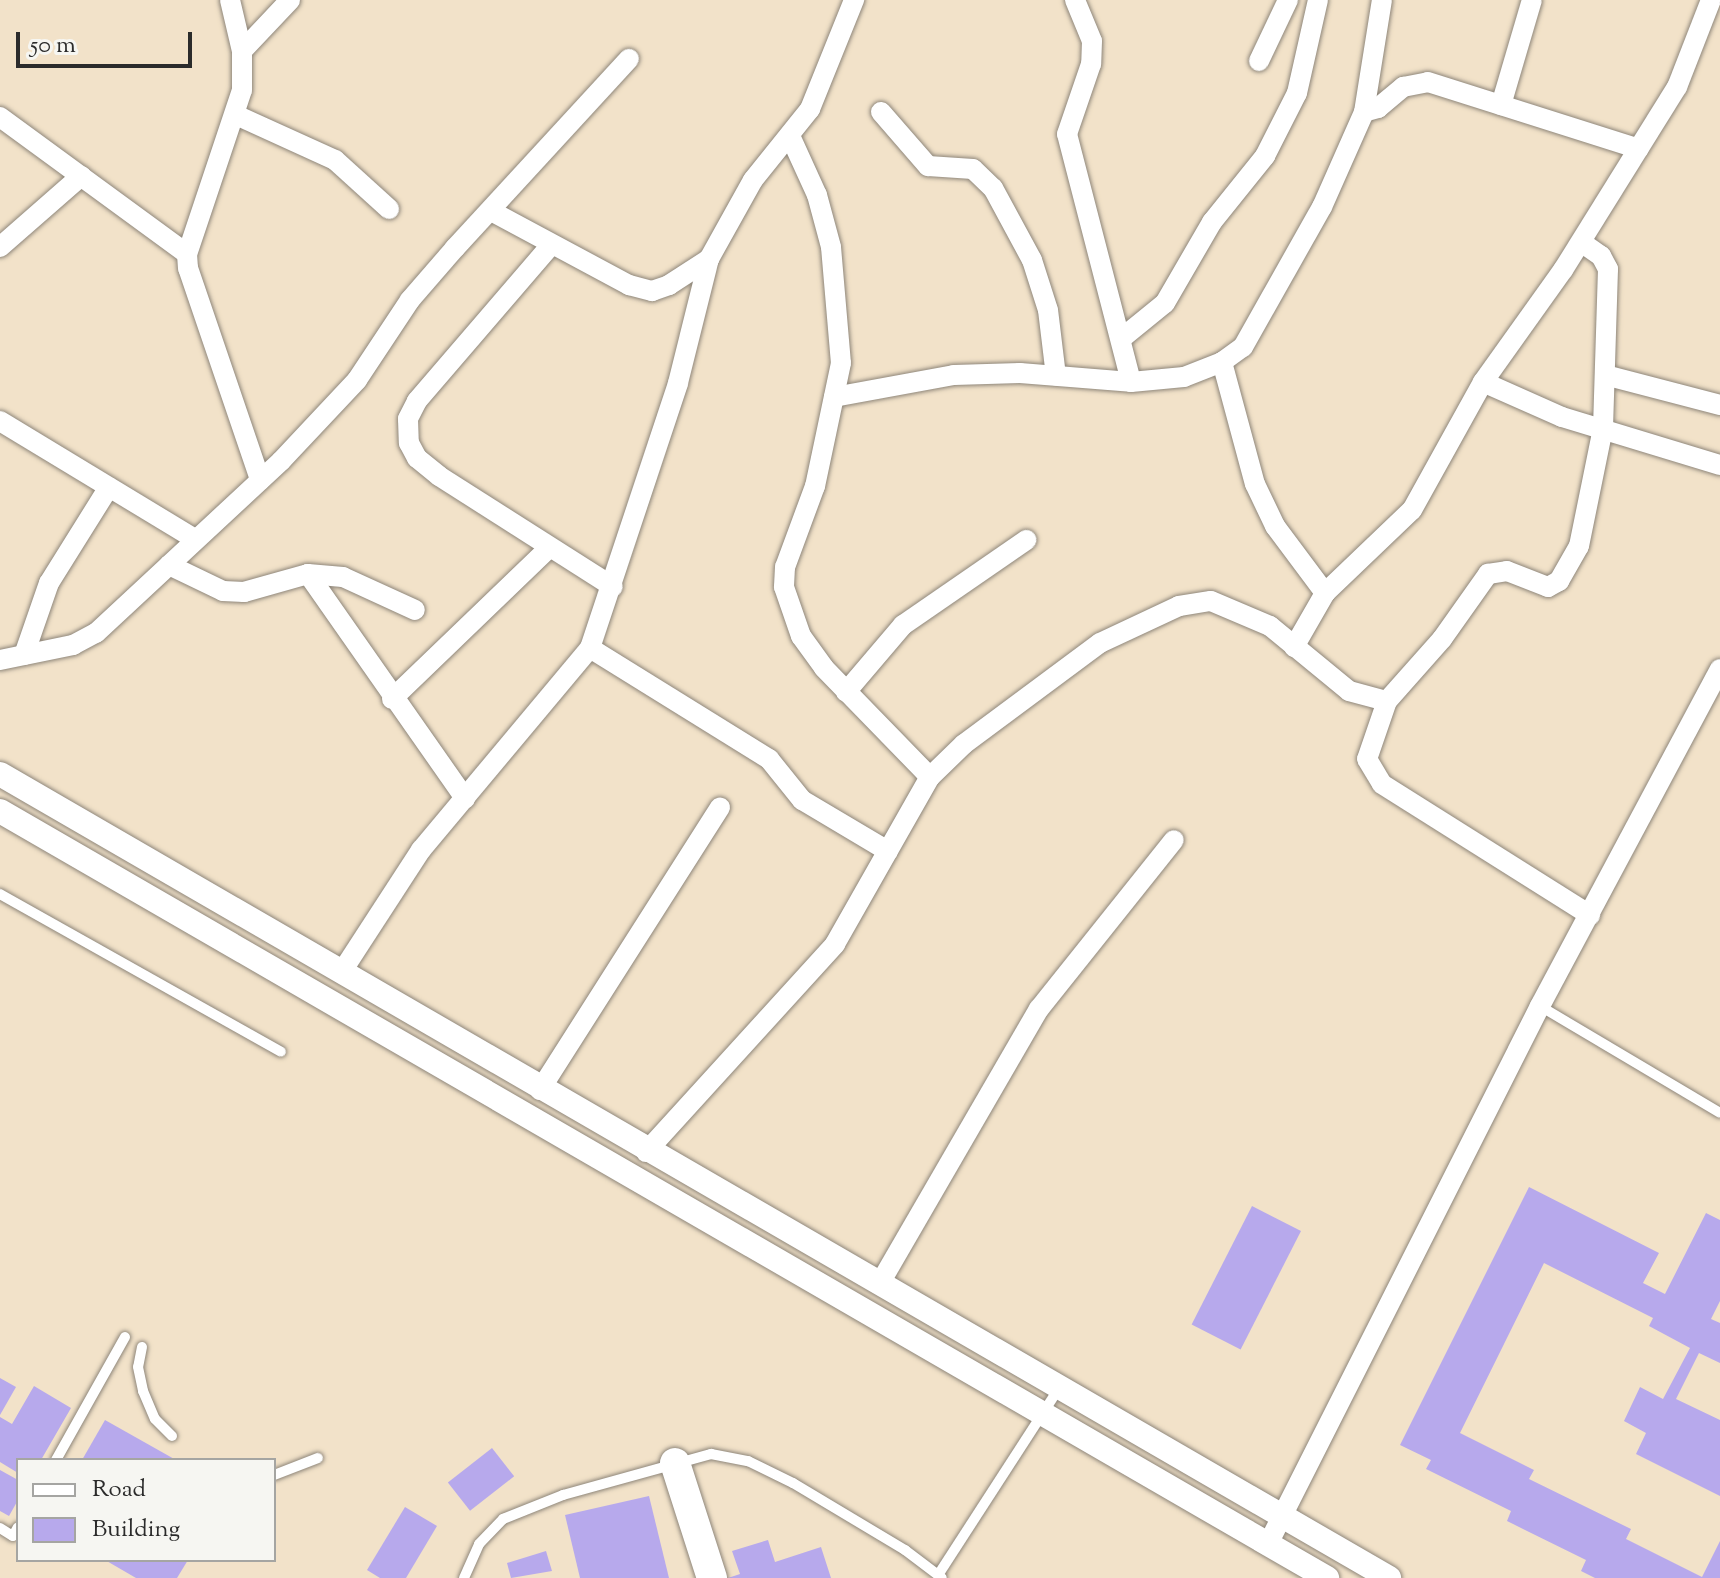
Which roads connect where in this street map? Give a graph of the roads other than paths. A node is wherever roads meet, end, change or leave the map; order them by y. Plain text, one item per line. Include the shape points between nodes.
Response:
1 (230, 0) edge
2 (290, 0) edge
3 (854, 0) edge
4 (1075, 0) edge
5 (1288, 0) edge
6 (1318, 0) edge
7 (1382, 0) edge
8 (1532, 0) edge
9 (1711, 0) edge
10 (242, 51) junction
11 (629, 59) dead end
12 (1259, 61) dead end
13 (1501, 105) junction
14 (881, 112) dead end
15 (1364, 112) junction
16 (236, 115) junction
17 (0, 117) edge
18 (791, 138) junction
19 (1639, 149) junction
20 (81, 176) junction
21 (389, 209) dead end
22 (491, 211) junction
23 (1581, 242) junction
24 (551, 245) junction
25 (0, 247) edge
26 (187, 254) junction
27 (709, 259) junction
28 (1122, 338) junction
29 (1222, 362) junction
30 (1605, 375) junction
31 (1056, 376) junction
32 (1131, 382) junction
33 (1483, 382) junction
34 (834, 397) junction
35 (1720, 405) edge
36 (0, 421) edge
37 (1603, 428) junction
38 (1720, 465) edge
39 (260, 480) junction
40 (109, 487) junction
41 (195, 539) junction
42 (1026, 540) dead end
43 (550, 547) junction
44 (169, 565) junction
45 (308, 574) junction
46 (613, 587) junction
47 (1325, 593) junction
48 (415, 610) dead end
49 (1294, 647) junction
50 (590, 648) junction
51 (24, 655) junction
52 (0, 660) edge
53 (1720, 669) edge
54 (846, 692) junction
55 (392, 699) junction
56 (1387, 701) junction
57 (0, 774) edge
58 (930, 777) junction
59 (465, 798) junction
60 (720, 807) dead end
61 (0, 811) edge
62 (1174, 840) dead end
63 (888, 851) junction
64 (0, 894) edge
65 (1590, 915) junction
66 (341, 973) junction
67 (1540, 1006) junction
68 (281, 1052) dead end
69 (540, 1090) junction
70 (1720, 1113) edge
71 (646, 1152) junction
72 (880, 1283) junction
73 (125, 1337) dead end
74 (142, 1347) dead end
75 (1059, 1388) junction
76 (1046, 1413) junction
77 (172, 1436) dead end
78 (57, 1458) edge
79 (318, 1458) dead end
80 (675, 1463) junction
81 (276, 1474) edge
82 (1282, 1516) junction
83 (0, 1528) edge
84 (16, 1531) edge
85 (1268, 1544) junction
86 (1310, 1574) edge
87 (941, 1575) edge
88 (464, 1578) edge
89 (712, 1578) edge
90 (1389, 1578) edge

1 - 10 street
2 - 10 street
3 - 18 street via 810,109
4 - 28 street via 1092,52 1067,134
5 - 12 street
6 - 28 street via 1297,93 1265,156 1212,222 1165,303
7 - 15 street
8 - 13 street
9 - 19 street via 1677,87
10 - 16 street
11 - 22 street
13 - 15 street via 1416,82
13 - 19 street
14 - 31 street via 928,166 973,169 993,188 1032,260 1048,310
15 - 29 street via 1277,293 1243,347
16 - 21 street via 335,160
16 - 26 street
17 - 20 street
18 - 27 street via 753,180
18 - 34 street via 817,195 831,247 841,363
19 - 23 street
20 - 25 street
20 - 26 street
22 - 24 street
22 - 39 street via 410,300 357,380
23 - 30 street via 1601,256 1608,269
23 - 33 street
24 - 27 street via 629,285 652,291
24 - 43 street via 417,401 408,419 409,443 417,458
26 - 39 street via 210,340
27 - 46 street via 678,383
28 - 32 street
29 - 32 street via 1184,377
29 - 47 street via 1255,484 1275,526
30 - 35 street
30 - 37 street
31 - 32 street
31 - 34 street via 954,375
33 - 37 street via 1562,417
33 - 47 street via 1412,510
34 - 54 street via 815,486 785,567 784,587 801,636
36 - 40 street
37 - 38 street
37 - 56 street via 1588,511 1569,570 1548,587 1507,571 1488,574 1442,639
39 - 41 street
40 - 41 street
40 - 51 street via 49,583
41 - 44 street
42 - 54 street via 903,625
43 - 46 street
43 - 55 street
44 - 45 street via 223,591 244,592
44 - 51 street via 96,633 73,645
45 - 48 street via 343,577
45 - 55 street
46 - 50 street
47 - 49 street
49 - 56 street via 1349,691
49 - 58 street via 1270,626 1211,601 1179,606 1100,643 988,725
50 - 59 street
50 - 63 street via 769,759 802,800
51 - 52 street
53 - 65 street
54 - 58 street
55 - 59 street
56 - 65 street via 1367,759 1382,784
57 - 66 street
58 - 63 street
59 - 66 street via 421,850
60 - 69 street
61 - 76 street
62 - 72 street via 1039,1009
63 - 71 street via 835,944
64 - 68 lane
65 - 67 street
66 - 69 street
67 - 70 lane
67 - 82 street
69 - 71 street
71 - 72 street
72 - 75 street
73 - 78 lane
74 - 77 lane via 143,1391 155,1419
75 - 76 lane
75 - 82 street
76 - 85 street
76 - 87 lane
79 - 81 lane
80 - 87 lane via 711,1454 748,1461
80 - 88 lane via 563,1495 503,1519 479,1544
80 - 89 main road
82 - 85 street
82 - 90 street
83 - 84 lane via 13,1536
85 - 86 street

